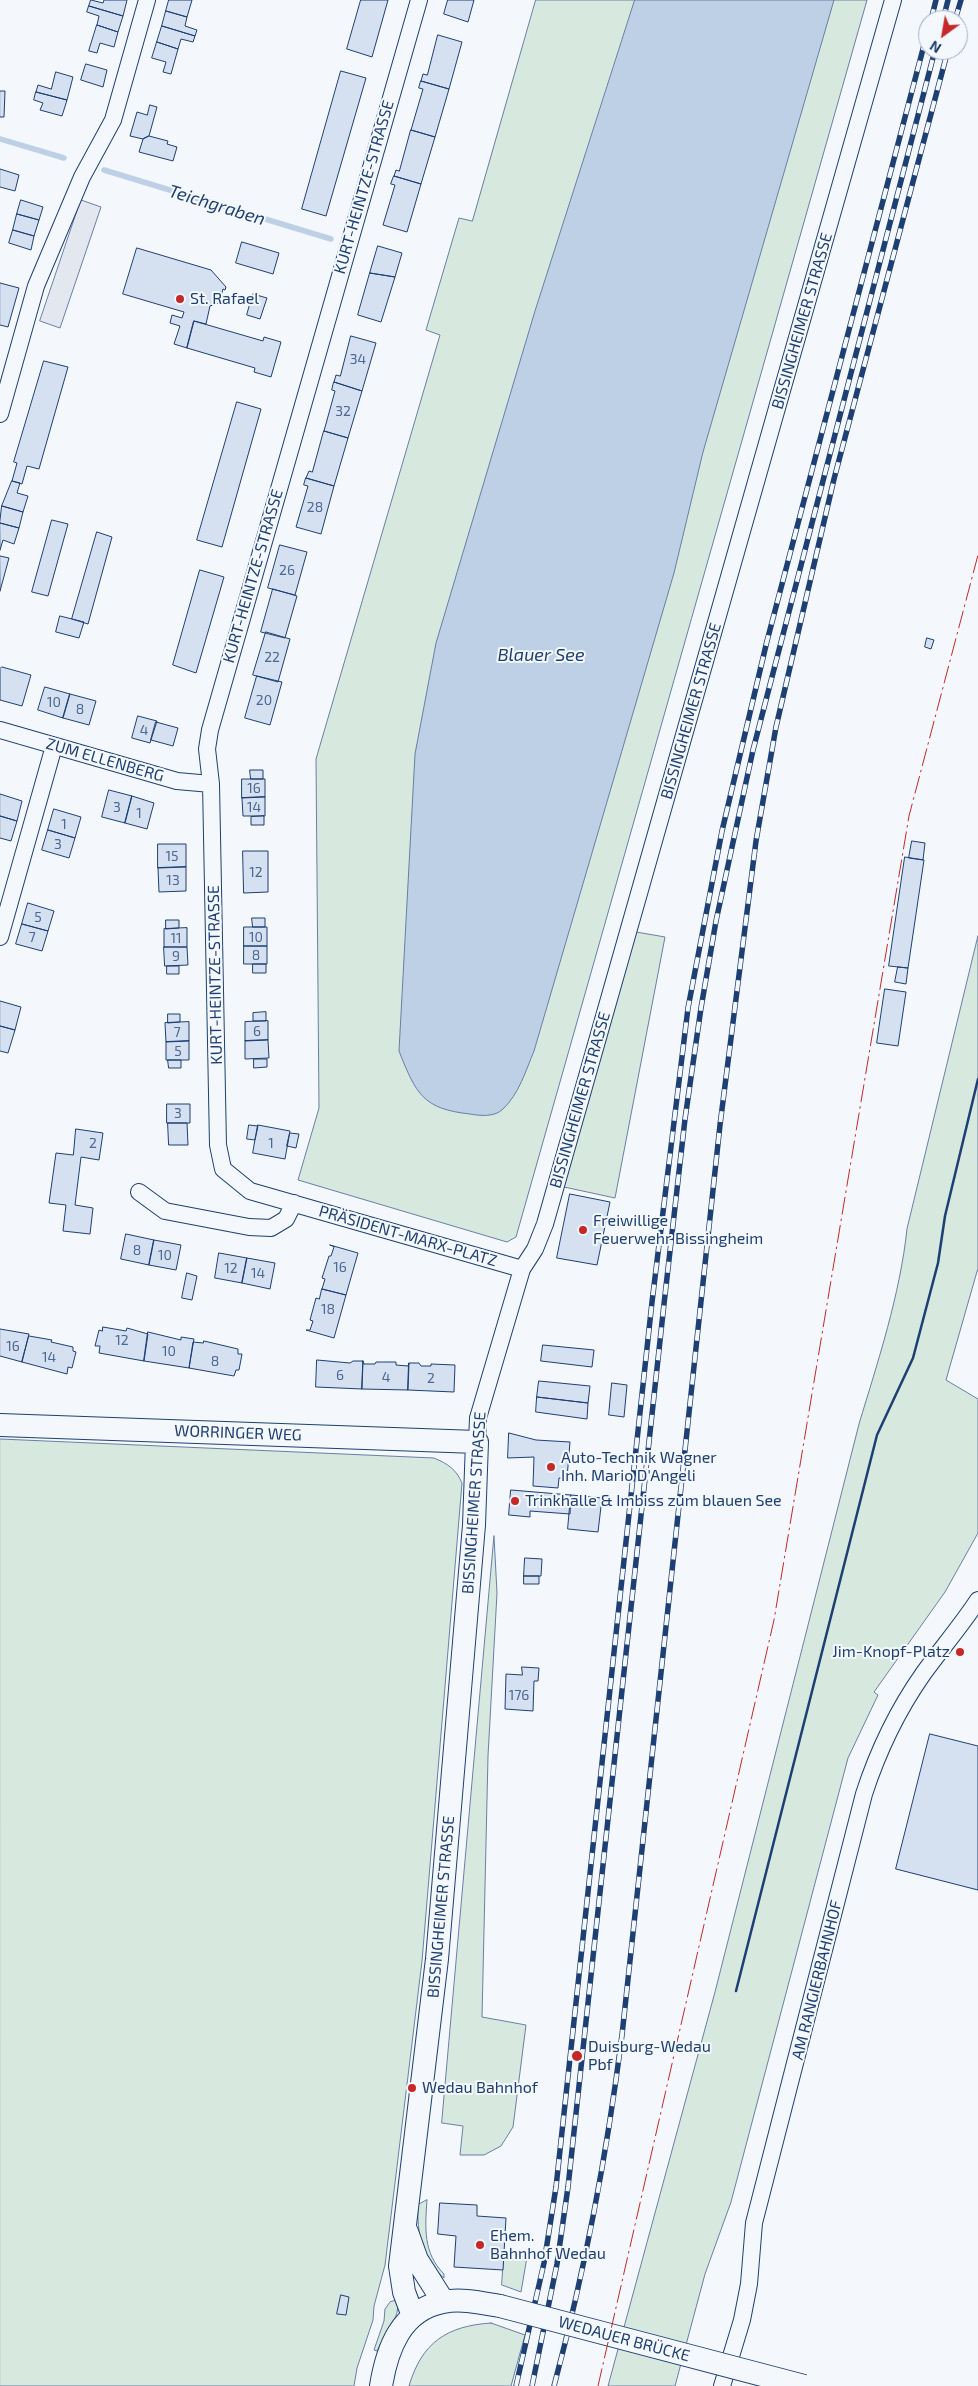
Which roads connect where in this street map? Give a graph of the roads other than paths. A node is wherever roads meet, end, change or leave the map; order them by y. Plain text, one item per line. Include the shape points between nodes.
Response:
1 (147, 0) edge
2 (419, 0) edge
3 (893, 0) edge
4 (1, 408) edge
5 (0, 730) edge
6 (54, 746) junction
7 (211, 784) junction
8 (0, 937) edge
9 (223, 1169) joint
10 (139, 1192) dead end
11 (294, 1203) junction
12 (522, 1269) junction
13 (0, 1425) edge
14 (477, 1442) junction
15 (978, 1600) edge
16 (404, 2224) junction
17 (443, 2301) junction
18 (414, 2316) junction
19 (382, 2386) edge
20 (722, 2386) edge
21 (804, 2386) edge

1 - 4 street via 113,120 82,177 36,286
2 - 7 street, KURT-HEINTZE-STRASSE via 210,730 207,749
3 - 12 street, BISSINGHEIMER STRASSE via 545,1224
5 - 6 street, ZUM ELLENBERG
6 - 7 street, ZUM ELLENBERG via 177,781
6 - 8 street
7 - 9 street, KURT-HEINTZE-STRASSE via 218,1145
9 - 11 street, PRÄSIDENT-MARX-PLATZ via 250,1191
10 - 11 street via 166,1211 249,1227 271,1228 286,1220
11 - 12 street, PRÄSIDENT-MARX-PLATZ
12 - 14 street, BISSINGHEIMER STRASSE via 478,1418
13 - 14 street, WORRINGER WEG
14 - 16 street, BISSINGHEIMER STRASSE via 474,1525 437,1959
15 - 20 street, AM RANGIERBAHNHOF via 922,1675 875,1759 754,2223 749,2284 742,2320
16 - 17 street, BISSINGHEIMER STRASSE via 417,2260
16 - 18 street, BISSINGHEIMER STRASSE via 400,2266 404,2292
17 - 18 street
17 - 21 street, WEDAUER BRÜCKE, bridge via 500,2306
18 - 19 street via 391,2344

